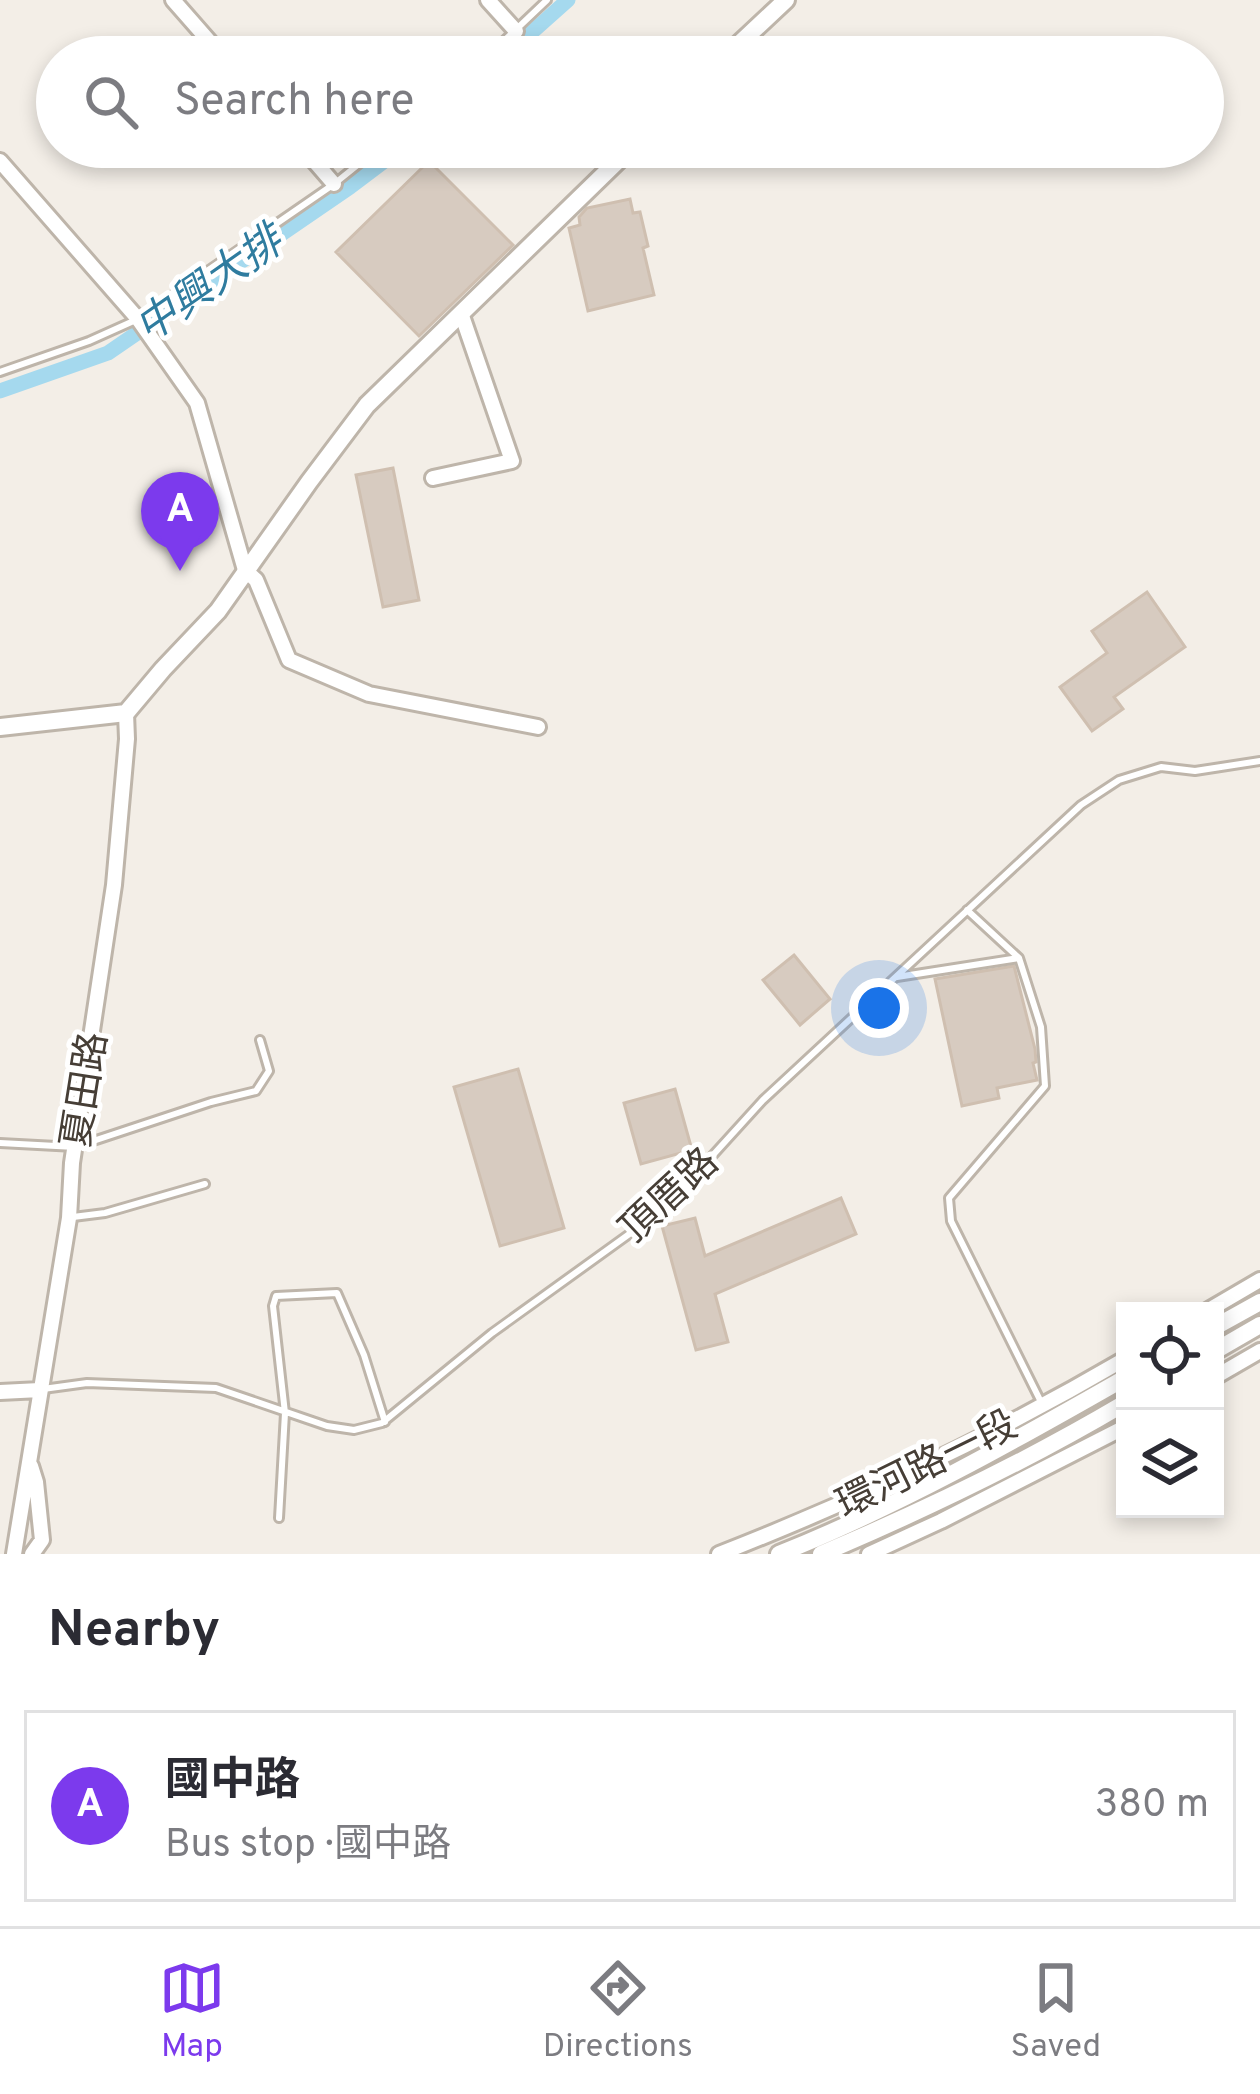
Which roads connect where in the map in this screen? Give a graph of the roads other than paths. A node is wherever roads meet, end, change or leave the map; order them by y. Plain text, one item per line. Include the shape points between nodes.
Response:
1 (173, 0) edge
2 (488, 0) edge
3 (547, 0) edge
4 (786, 0) edge
5 (516, 31) junction
6 (205, 36) edge
7 (510, 36) edge
8 (747, 36) edge
9 (0, 161) edge
10 (320, 168) edge
11 (354, 168) edge
12 (610, 168) edge
13 (334, 184) junction
14 (461, 313) junction
15 (138, 319) junction
16 (0, 372) edge
17 (433, 478) dead end
18 (245, 570) junction
19 (126, 713) junction
20 (0, 727) edge
21 (538, 727) dead end
22 (1260, 761) edge
23 (967, 910) junction
24 (1019, 958) junction
25 (894, 977) junction
26 (260, 1040) dead end
27 (0, 1143) edge
28 (75, 1147) junction
29 (205, 1184) dead end
30 (69, 1218) junction
31 (1260, 1280) edge
32 (1222, 1302) edge
33 (1260, 1302) edge
34 (1224, 1322) edge
35 (1260, 1325) edge
36 (1224, 1346) edge
37 (1260, 1351) edge
38 (1116, 1365) edge
39 (1224, 1372) edge
40 (1116, 1382) edge
41 (40, 1390) junction
42 (0, 1391) edge
43 (1116, 1410) edge
44 (285, 1413) junction
45 (1047, 1414) junction
46 (385, 1422) junction
47 (1116, 1430) edge
48 (1064, 1449) junction
49 (29, 1463) junction
50 (279, 1518) dead end
51 (14, 1554) edge
52 (32, 1554) edge
53 (719, 1554) edge
54 (779, 1554) edge
55 (820, 1554) edge
56 (869, 1554) edge

1 - 6 street
2 - 5 street
3 - 5 lane
4 - 8 street
5 - 7 lane
9 - 15 street
10 - 13 street
11 - 13 lane
12 - 14 street
13 - 15 lane
14 - 17 street via 512,461
14 - 18 street via 367,405
15 - 16 lane
15 - 18 street via 196,403
18 - 19 street
18 - 21 street via 289,660 369,694
19 - 20 street
19 - 28 street, 夏田路 via 114,885
22 - 23 lane, 頂厝路 via 1195,771 1160,766 1119,780
23 - 24 lane
23 - 25 lane, 頂厝路
24 - 25 lane
24 - 45 lane via 1042,1027 1045,1086 949,1198 951,1221
25 - 46 lane, 頂厝路 via 763,1100 664,1209
26 - 28 lane via 269,1071 256,1091
27 - 28 lane
28 - 30 street, 夏田路
29 - 30 lane
30 - 41 street, 夏田路
31 - 32 street
33 - 34 street
35 - 36 street
37 - 39 street
38 - 45 street, 環河路一段
40 - 45 street, 環河路一段
41 - 42 street
41 - 44 lane via 87,1383 216,1388
41 - 49 street, 夏田路
43 - 48 street, 環河路一段
44 - 46 lane via 354,1430
44 - 46 lane via 276,1296 338,1293
44 - 50 lane
45 - 53 street, 環河路一段
45 - 54 street, 環河路一段 via 924,1487
47 - 48 street, 環河路一段
48 - 55 street, 環河路一段
48 - 56 street, 環河路一段
49 - 51 street, 夏田路
49 - 52 street via 42,1540

